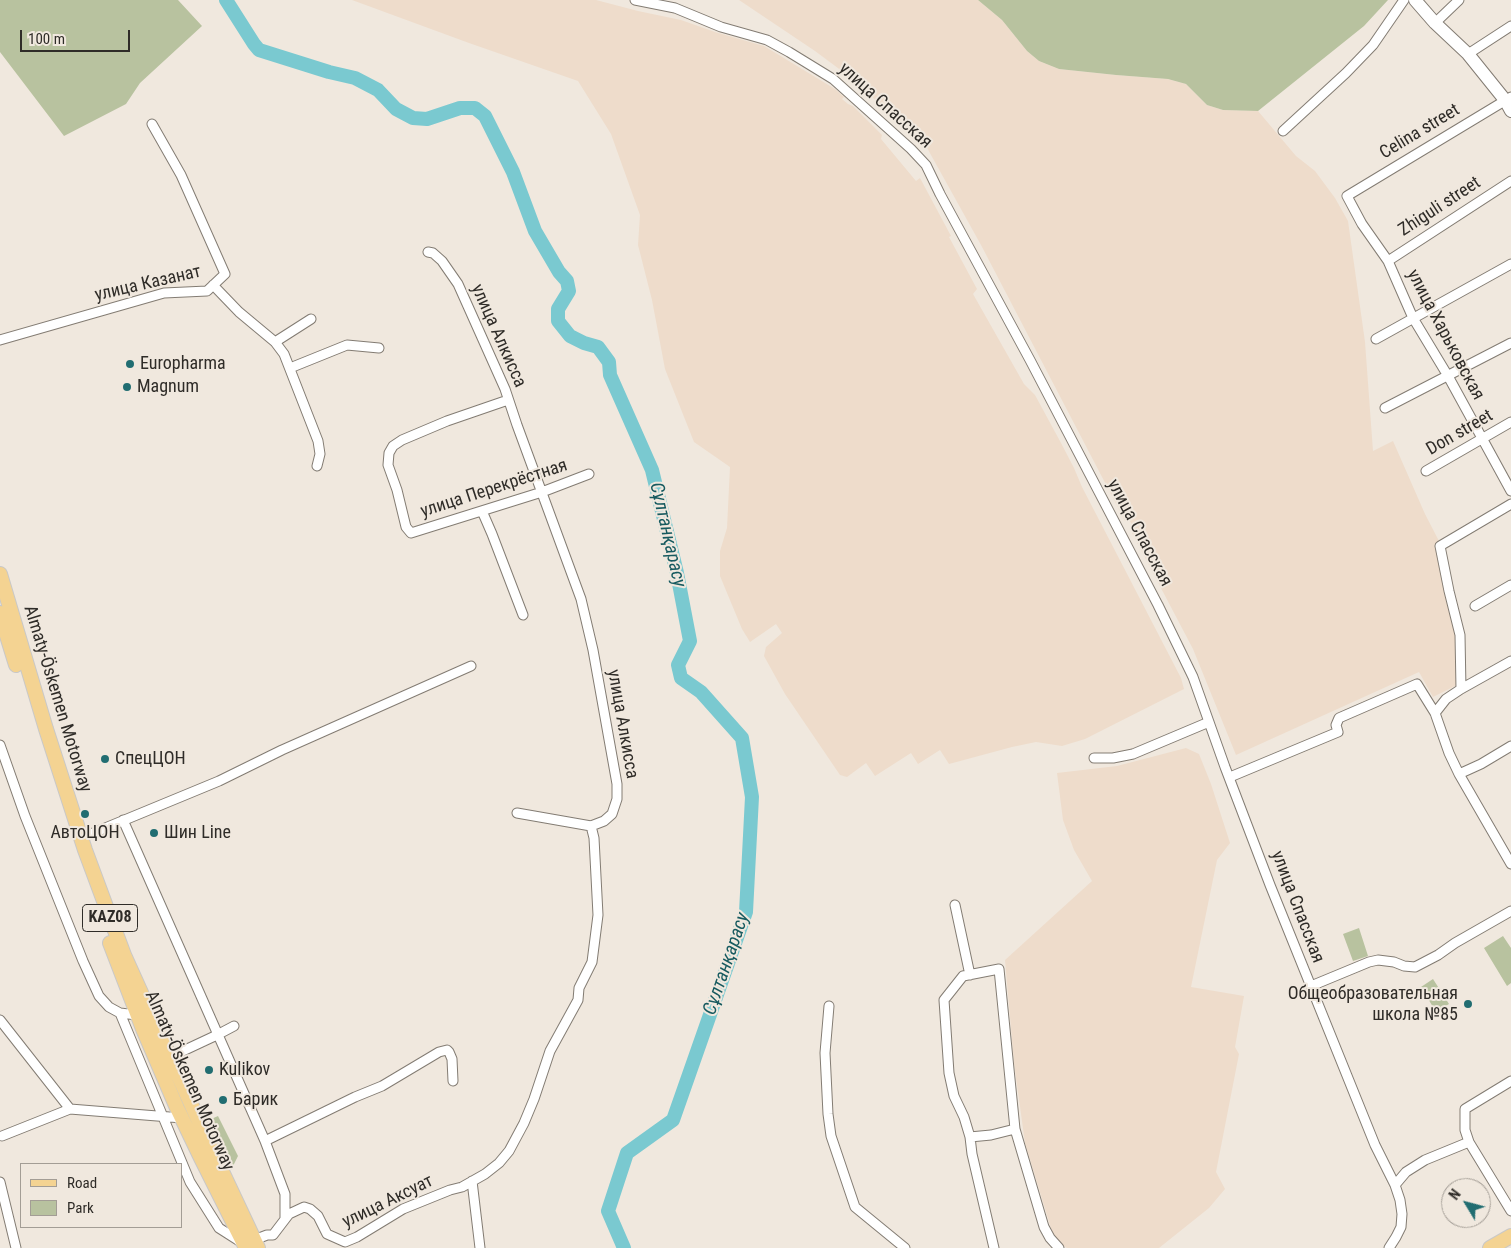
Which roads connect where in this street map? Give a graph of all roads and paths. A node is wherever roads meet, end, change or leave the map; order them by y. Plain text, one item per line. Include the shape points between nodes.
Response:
1 (635, 0) edge
2 (1404, 0) edge
3 (1415, 0) edge
4 (1459, 0) edge
5 (1435, 23) junction
6 (1511, 26) edge
7 (1468, 54) junction
8 (1509, 103) edge
9 (152, 124) dead end
10 (1283, 131) dead end
11 (1511, 181) edge
12 (1346, 196) joint
13 (428, 252) dead end
14 (1388, 261) junction
15 (1511, 264) edge
16 (212, 286) junction
17 (1414, 318) junction
18 (311, 319) dead end
19 (1376, 338) dead end
20 (0, 340) edge
21 (274, 342) junction
22 (1511, 343) edge
23 (378, 348) dead end
24 (290, 368) junction
25 (1448, 376) junction
26 (508, 400) junction
27 (1385, 408) dead end
28 (1511, 422) edge
29 (1482, 439) junction
30 (316, 466) dead end
31 (1426, 471) dead end
32 (589, 474) dead end
33 (1511, 491) edge
34 (542, 492) junction
35 (1511, 504) edge
36 (482, 511) junction
37 (0, 574) edge
38 (1511, 585) edge
39 (1475, 606) dead end
40 (0, 613) edge
41 (523, 615) dead end
42 (1511, 661) edge
43 (471, 666) dead end
44 (1461, 689) junction
45 (1435, 713) junction
46 (1209, 722) junction
47 (0, 744) edge
48 (1511, 746) edge
49 (1094, 758) dead end
50 (1459, 774) junction
51 (1230, 777) junction
52 (517, 813) dead end
53 (123, 820) junction
54 (591, 826) junction
55 (81, 838) junction
56 (1507, 850) edge
57 (1511, 864) edge
58 (955, 905) dead end
59 (1511, 911) edge
60 (126, 973) junction
61 (970, 975) junction
62 (1311, 986) junction
63 (829, 1006) dead end
64 (120, 1013) junction
65 (138, 1015) junction
66 (0, 1020) edge
67 (234, 1026) dead end
68 (218, 1035) junction
69 (170, 1057) junction
70 (452, 1081) dead end
71 (1511, 1081) edge
72 (70, 1109) junction
73 (162, 1116) junction
74 (182, 1118) junction
75 (1015, 1129) junction
76 (1, 1137) edge
77 (970, 1137) junction
78 (265, 1141) junction
79 (1469, 1142) junction
80 (182, 1163) edge
81 (182, 1163) edge
82 (472, 1181) junction
83 (0, 1182) edge
84 (1395, 1185) junction
85 (1511, 1211) edge
86 (285, 1219) junction
87 (1511, 1236) edge
88 (251, 1245) edge
89 (347, 1245) edge
90 (16, 1248) edge
91 (480, 1248) edge
92 (905, 1248) edge
93 (994, 1248) edge
94 (1059, 1248) edge
95 (1389, 1248) edge
96 (1490, 1248) edge

1 - 46 street, улица Спасская via 675,8 721,27 767,40 789,52 833,80 926,165 1158,605 1193,677
2 - 10 street via 1373,45
3 - 5 street
4 - 5 street
5 - 7 street
6 - 7 street
7 - 8 street
8 - 12 street, Celina street
9 - 16 street, улица Казанат via 181,175 225,274
11 - 14 street, Zhiguli street
12 - 14 street, улица Харьковская
13 - 26 street, улица Алкисса via 442,261 458,284
14 - 17 street, улица Харьковская
15 - 17 street
16 - 20 street, улица Казанат via 207,291 164,293
16 - 21 street
17 - 19 street
17 - 25 street, улица Харьковская
18 - 21 street
21 - 24 street
22 - 25 street
23 - 24 street via 347,345
24 - 30 street via 318,440 320,454
25 - 27 street
25 - 29 street, улица Харьковская
26 - 34 street, улица Алкисса
26 - 36 street, улица Перекрёстная via 402,440 389,453 388,465 406,527 411,533
28 - 29 street, Don street
29 - 31 street, Don street
29 - 33 street, улица Харьковская
32 - 34 street, улица Перекрёстная
34 - 36 street, улица Перекрёстная
34 - 54 street, улица Алкисса via 581,599 617,784 612,814
35 - 44 street via 1440,548 1460,635
36 - 41 street
37 - 55 main road, Almaty-Öskemen Motorway / KAZ08
38 - 39 street
40 - 60 main road, Almaty-Öskemen Motorway / KAZ08 via 72,842
42 - 44 street
43 - 53 street via 219,781
44 - 45 street via 1446,699
45 - 50 street
45 - 51 street via 1417,684 1338,718 1338,732
46 - 49 street via 1133,754
46 - 51 street, улица Спасская
47 - 64 street via 83,961 99,996
48 - 50 street
50 - 56 street
51 - 62 street, улица Спасская
52 - 54 street
53 - 55 street
53 - 68 street
54 - 82 street via 598,915 592,962 579,988 578,1000 550,1051 534,1100 509,1151 500,1163
55 - 60 main road, Almaty-Öskemen Motorway / KAZ08 via 124,955
56 - 57 street
58 - 61 street
59 - 62 street via 1415,967 1378,960
60 - 65 main road, Almaty-Öskemen Motorway / KAZ08
60 - 69 main road, Almaty-Öskemen Motorway / KAZ08
61 - 75 street via 998,969
61 - 77 street via 963,976 944,1000 949,1073
62 - 84 street, улица Спасская via 1375,1145
63 - 92 street via 825,1053 831,1136 855,1207
64 - 65 street
64 - 73 street
65 - 74 main road, Almaty-Öskemen Motorway / KAZ08
66 - 72 street
67 - 68 street
68 - 69 street
68 - 78 street
69 - 88 main road, Almaty-Öskemen Motorway / KAZ08
70 - 78 street via 449,1052 438,1052 382,1086
71 - 79 street via 1465,1109 1465,1130
72 - 73 street
72 - 76 street
73 - 74 street
73 - 81 street
74 - 88 main road, Almaty-Öskemen Motorway / KAZ08
75 - 77 street
75 - 94 street via 1044,1227
77 - 93 street
78 - 86 street via 285,1194
79 - 84 street via 1425,1160 1406,1172
79 - 85 street
80 - 88 street via 219,1228
82 - 89 street, улица Аксуат via 403,1209
82 - 91 street
83 - 90 street
84 - 95 street, улица Спасская via 1402,1214 1401,1227
86 - 88 street, улица Аксуат via 273,1235
86 - 89 street, улица Аксуат via 304,1206 318,1216 327,1234
87 - 96 main road

